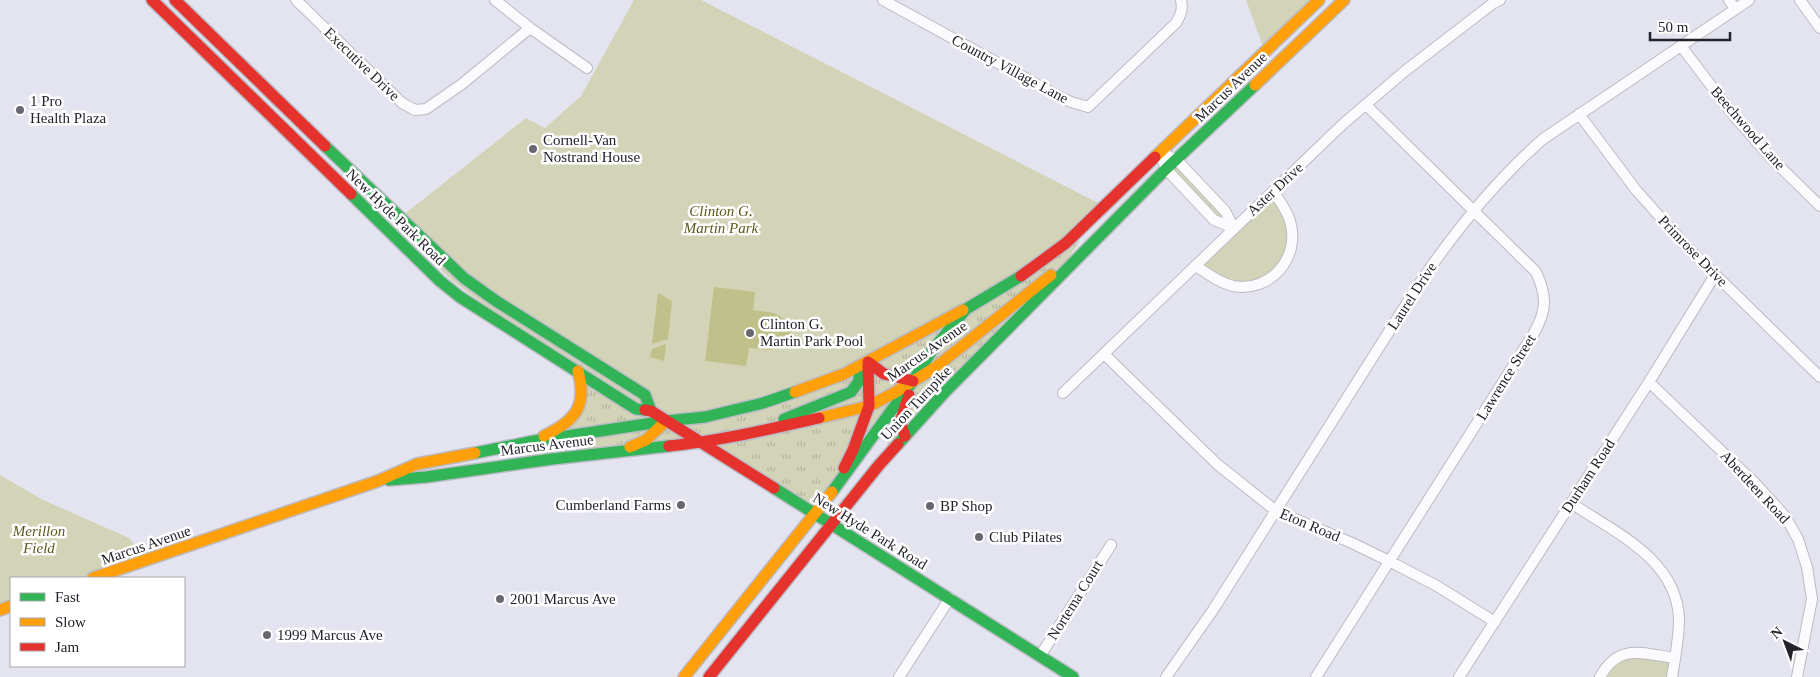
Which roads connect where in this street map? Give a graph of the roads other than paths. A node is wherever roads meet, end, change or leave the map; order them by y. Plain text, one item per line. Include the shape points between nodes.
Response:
1 (152, 0) edge
2 (175, 0) edge
3 (296, 0) edge
4 (495, 0) edge
5 (883, 0) edge
6 (1181, 0) edge
7 (1319, 0) edge
8 (1344, 0) edge
9 (1500, 0) edge
10 (1749, 0) edge
11 (1800, 0) edge
12 (1732, 4) edge
13 (530, 28) junction
14 (1820, 28) edge
15 (1681, 46) junction
16 (587, 68) dead end
17 (1366, 105) junction
18 (1579, 114) junction
19 (1160, 153) junction
20 (1176, 159) junction
21 (1166, 169) junction
22 (1273, 191) junction
23 (1820, 206) edge
24 (1474, 211) junction
25 (1234, 228) junction
26 (1196, 266) junction
27 (1715, 275) junction
28 (966, 308) junction
29 (1104, 354) junction
30 (864, 364) junction
31 (578, 371) junction
32 (1820, 377) edge
33 (913, 381) junction
34 (1649, 382) junction
35 (1063, 393) dead end
36 (869, 406) junction
37 (651, 411) junction
38 (666, 421) junction
39 (744, 435) junction
40 (905, 436) junction
41 (534, 441) junction
42 (701, 443) junction
43 (615, 452) junction
44 (378, 481) junction
45 (832, 492) junction
46 (1571, 503) junction
47 (1276, 511) junction
48 (814, 514) junction
49 (831, 524) junction
50 (1111, 545) dead end
51 (1389, 560) junction
52 (96, 577) edge
53 (950, 598) junction
54 (1816, 599) edge
55 (1495, 622) junction
56 (1040, 656) junction
57 (1676, 658) junction
58 (684, 677) edge
59 (709, 677) edge
60 (899, 677) edge
61 (1073, 677) edge
62 (1166, 677) edge
63 (1316, 677) edge
64 (1459, 677) edge
65 (1600, 677) edge
66 (1672, 677) edge
67 (1797, 677) edge

1 - 31 main road, New Hyde Park Road via 440,281 474,307
2 - 37 main road, New Hyde Park Road via 464,278 645,395
3 - 13 street, Executive Drive via 402,103 415,110 426,109 462,84
4 - 13 street
5 - 6 street, Country Village Lane via 1058,96 1088,107 1176,23 1181,16
7 - 19 main road, Marcus Avenue
8 - 20 main road, Marcus Avenue
9 - 17 street, Aster Drive
10 - 12 street, Laurel Drive
11 - 14 street
12 - 15 street, Laurel Drive
13 - 16 street
15 - 18 street, Laurel Drive
15 - 23 street, Beechwood Lane via 1734,116
17 - 22 street, Aster Drive
17 - 24 street, Lawrence Street
18 - 24 street, Laurel Drive via 1519,160
18 - 27 street, Primrose Drive via 1636,190
19 - 20 street
19 - 21 street
19 - 28 main road, Marcus Avenue via 1066,243 1022,275
20 - 21 main road, Marcus Avenue
20 - 25 street via 1225,211
21 - 25 street via 1214,220
21 - 33 main road, Marcus Avenue via 1043,282 936,367
21 - 40 main road, Union Turnpike
22 - 25 street, Aster Drive
22 - 26 street via 1288,216 1292,235 1290,255 1278,272 1257,285 1232,286
24 - 47 street, Laurel Drive via 1419,284
24 - 51 street, Lawrence Street via 1536,272 1543,287 1544,310 1534,333
25 - 26 street, Aster Drive
26 - 29 street, Aster Drive
27 - 32 street, Primrose Drive
27 - 34 street, Durham Road
28 - 30 main road, Marcus Avenue
28 - 33 main road, Union Turnpike
29 - 35 street, Aster Drive
29 - 47 street, Eton Road via 1217,464
30 - 33 main road via 882,374
30 - 36 main road
30 - 38 main road, Marcus Avenue via 828,381 763,403 705,417
30 - 39 main road via 859,383 851,392
31 - 37 main road, New Hyde Park Road via 636,409
31 - 41 main road via 582,384 581,405 574,416 555,432
33 - 36 main road, Marcus Avenue
33 - 40 main road via 900,422
33 - 45 main road, Union Turnpike
34 - 46 street, Durham Road
34 - 54 street, Aberdeen Road via 1785,516 1803,550
36 - 39 main road, Marcus Avenue
36 - 45 main road via 853,450
37 - 38 main road, New Hyde Park Road
38 - 41 main road, Marcus Avenue
38 - 42 main road, New Hyde Park Road
38 - 43 main road via 646,440
39 - 42 main road, Marcus Avenue
40 - 49 main road, Union Turnpike
41 - 44 main road, Marcus Avenue via 417,464
42 - 43 main road, Marcus Avenue
42 - 48 main road, New Hyde Park Road
43 - 44 main road, Marcus Avenue
44 - 52 main road, Marcus Avenue
45 - 48 main road, Union Turnpike
46 - 55 street, Durham Road
46 - 57 street via 1642,550 1658,565 1676,601 1679,618
47 - 51 street, Eton Road
47 - 62 street, Laurel Drive
48 - 49 main road, New Hyde Park Road
48 - 58 main road, Union Turnpike
49 - 53 main road, New Hyde Park Road
49 - 59 main road, Union Turnpike
50 - 56 street, Nortema Court
51 - 55 street, Eton Road
51 - 63 street, Lawrence Street
53 - 56 main road, New Hyde Park Road
53 - 60 street
54 - 67 street, Aberdeen Road
55 - 64 street, Durham Road
56 - 61 main road, New Hyde Park Road
57 - 65 street via 1624,653 1607,665
57 - 66 street

